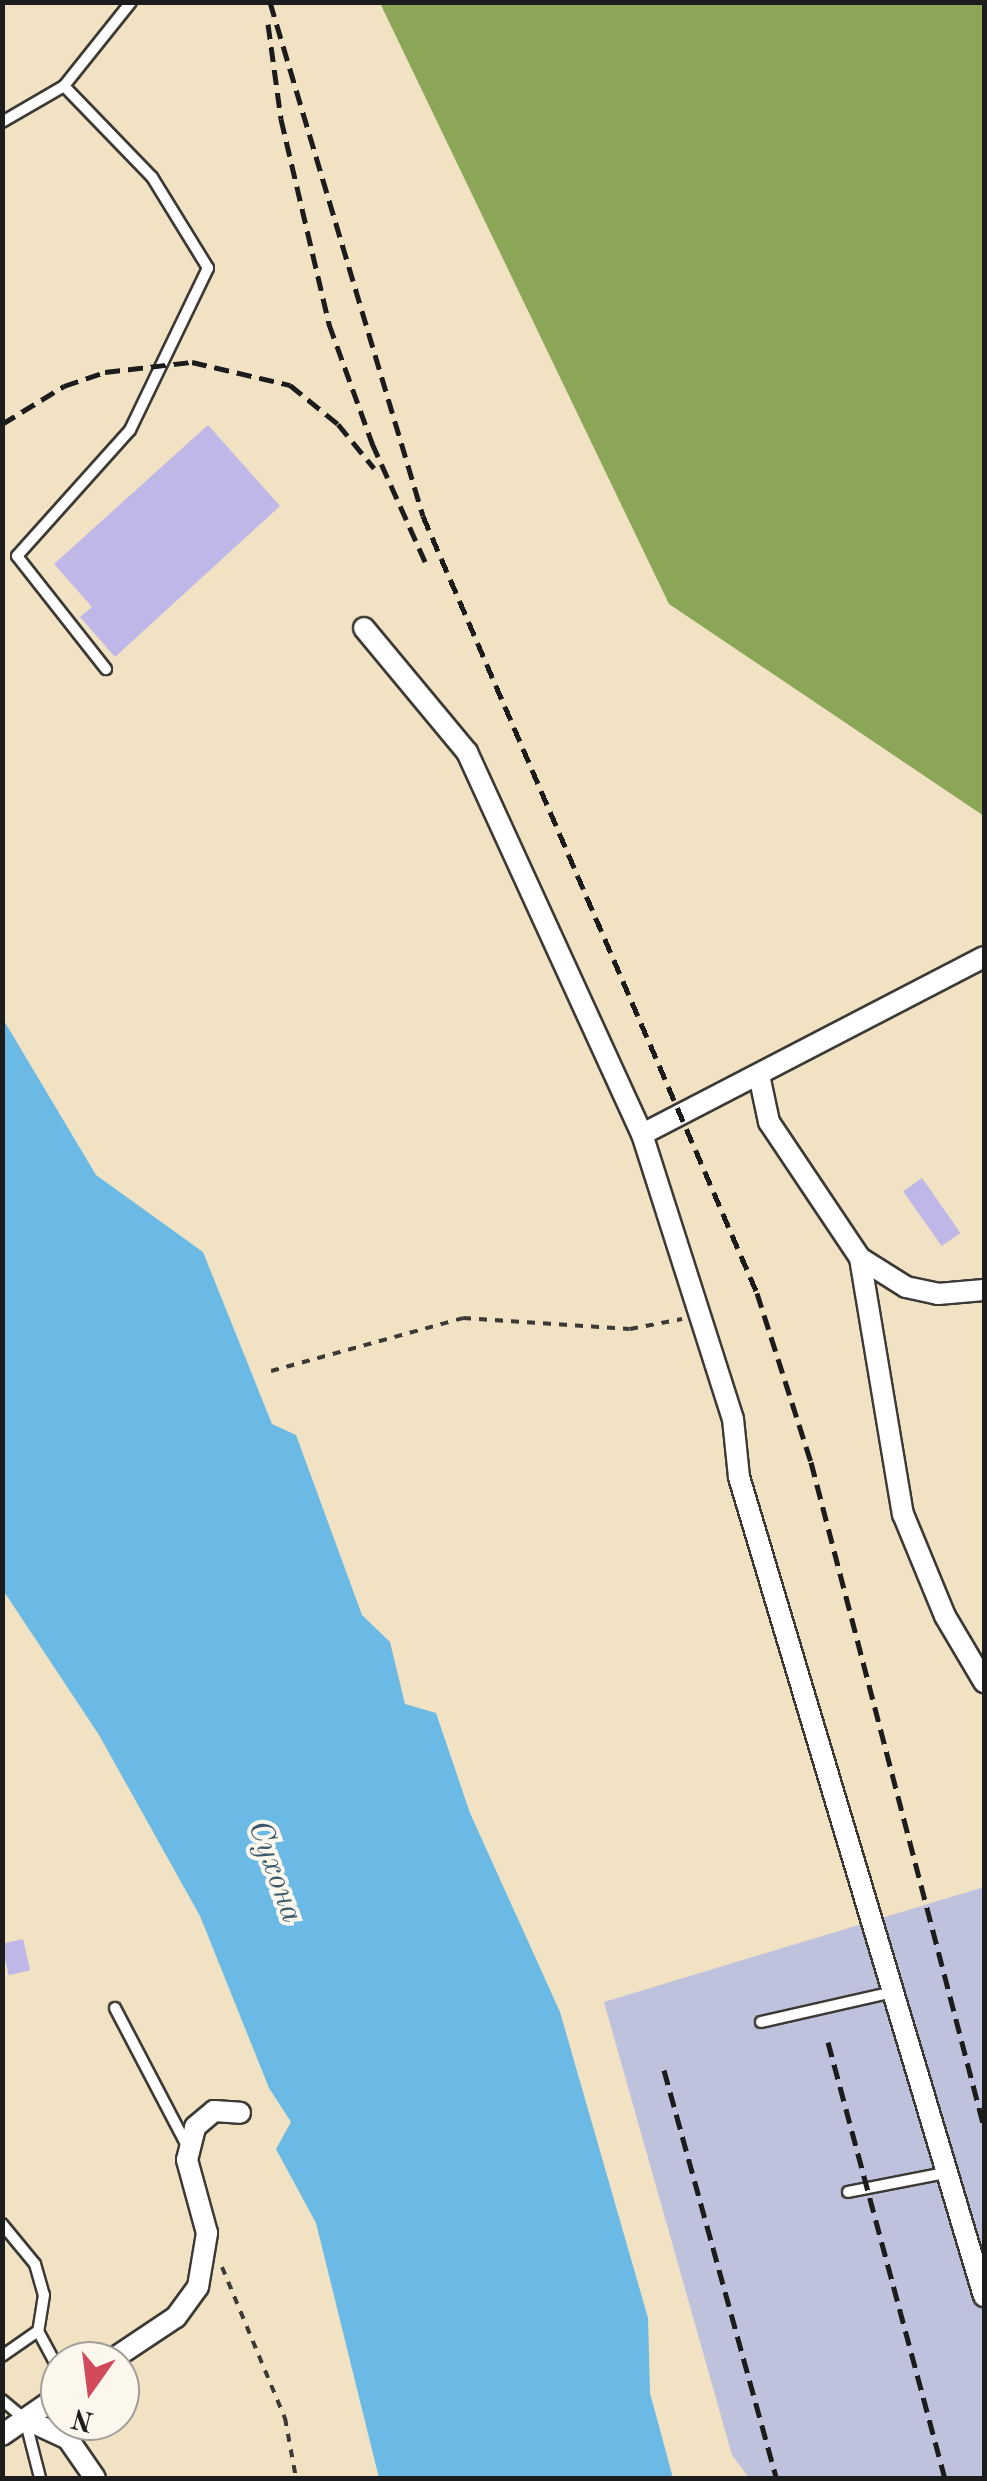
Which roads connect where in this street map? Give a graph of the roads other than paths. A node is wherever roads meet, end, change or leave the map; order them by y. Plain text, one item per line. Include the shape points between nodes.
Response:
1 (131, 2) edge
2 (64, 86) junction
3 (2, 122) edge
4 (364, 628) dead end
5 (106, 669) dead end
6 (984, 957) edge
7 (759, 1075) junction
8 (642, 1134) junction
9 (860, 1258) junction
10 (984, 1290) edge
11 (984, 1682) edge
12 (898, 1991) junction
13 (115, 2008) dead end
14 (761, 2022) dead end
15 (240, 2113) dead end
16 (189, 2152) junction
17 (945, 2173) junction
18 (848, 2192) dead end
19 (2, 2224) edge
20 (984, 2296) edge
21 (38, 2331) junction
22 (43, 2341) edge
23 (137, 2341) edge
24 (2, 2356) edge
25 (2, 2400) edge
26 (40, 2409) edge
27 (25, 2419) junction
28 (2, 2435) edge
29 (40, 2478) edge
30 (96, 2478) edge

1 - 2 lane
2 - 3 lane
2 - 5 lane via 152,177 208,268 130,430 16,556
4 - 8 street via 468,752
6 - 7 street
7 - 8 street
7 - 9 street via 769,1122
8 - 12 street via 733,1419 738,1477
9 - 10 street via 889,1280 922,1292
9 - 11 street via 903,1514 945,1616
12 - 14 lane
12 - 17 street
13 - 16 lane
15 - 16 street via 214,2110 195,2128
16 - 23 street via 208,2233 206,2263 188,2303
17 - 18 lane
17 - 20 street
19 - 21 lane via 34,2264 44,2295
21 - 22 lane
21 - 24 lane
25 - 27 lane
26 - 27 street
27 - 28 street
27 - 29 lane
27 - 30 street via 68,2439

